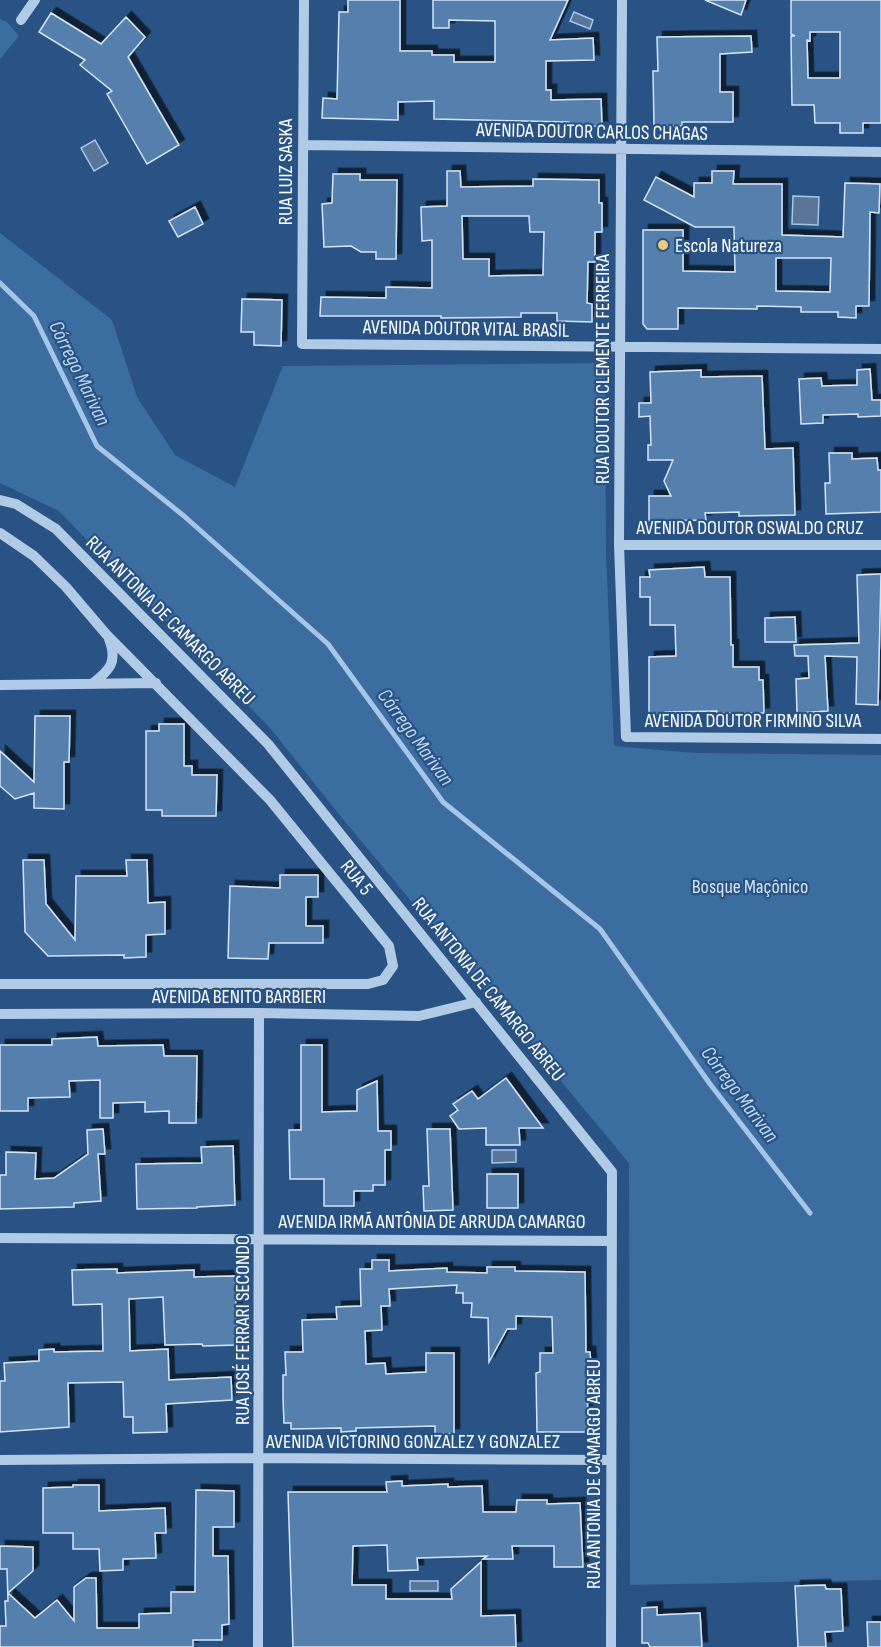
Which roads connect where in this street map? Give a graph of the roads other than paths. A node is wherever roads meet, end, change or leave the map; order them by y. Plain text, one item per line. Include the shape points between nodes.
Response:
1 (35, 0) edge
2 (304, 0) edge
3 (622, 0) edge
4 (21, 20) dead end
5 (303, 145) junction
6 (621, 149) junction
7 (881, 152) edge
8 (302, 344) joint
9 (619, 348) junction
10 (881, 349) edge
11 (0, 500) edge
12 (0, 533) edge
13 (619, 545) junction
14 (881, 545) edge
15 (106, 633) junction
16 (156, 683) junction
17 (0, 684) edge
18 (92, 684) junction
19 (626, 737) joint
20 (881, 739) edge
21 (0, 984) edge
22 (476, 1002) junction
23 (260, 1013) junction
24 (0, 1014) edge
25 (0, 1238) edge
26 (260, 1238) junction
27 (612, 1241) junction
28 (260, 1458) junction
29 (0, 1460) edge
30 (610, 1460) junction
31 (258, 1647) edge
32 (611, 1647) edge

1 - 4 street
2 - 5 street, RUA LUIZ SASKA
3 - 6 street, RUA DOUTOR CLEMENTE FERREIRA
5 - 6 street, AVENIDA DOUTOR CARLOS CHAGAS
5 - 8 street, RUA LUIZ SASKA
6 - 7 street, AVENIDA DOUTOR CARLOS CHAGAS
6 - 9 street, RUA DOUTOR CLEMENTE FERREIRA
8 - 9 street, AVENIDA DOUTOR VITAL BRASIL
9 - 10 street, AVENIDA DOUTOR VITAL BRASIL
9 - 13 street, RUA DOUTOR CLEMENTE FERREIRA
11 - 22 street, RUA ANTONIA DE CAMARGO ABREU via 16,504 56,529 268,744
12 - 15 street, RUA 5 via 34,556
13 - 14 street, AVENIDA DOUTOR OSWALDO CRUZ
13 - 19 street, RUA DOUTOR CLEMENTE FERREIRA
15 - 16 street, RUA 5
15 - 18 street via 114,652 108,671
16 - 18 street
16 - 21 street, RUA 5 via 270,800 389,946 393,966 383,980 368,984
17 - 18 street
19 - 20 street, AVENIDA DOUTOR FIRMINO SILVA
22 - 23 street, AVENIDA BENITO BARBIERI via 419,1016
22 - 27 street, RUA ANTONIA DE CAMARGO ABREU via 612,1172
23 - 24 street, AVENIDA BENITO BARBIERI
23 - 26 street, RUA JOSÉ FERRARI SECONDO
25 - 26 street, AVENIDA IRMÃ ANTÔNIA DE ARRUDA CAMARGO
26 - 27 street, AVENIDA IRMÃ ANTÔNIA DE ARRUDA CAMARGO
26 - 28 street, RUA JOSÉ FERRARI SECONDO
27 - 30 street, RUA ANTONIA DE CAMARGO ABREU
28 - 29 street, AVENIDA VICTORINO GONZALEZ Y GONZALEZ
28 - 30 street, AVENIDA VICTORINO GONZALEZ Y GONZALEZ
28 - 31 street, RUA JOSÉ FERRARI SECONDO
30 - 32 street, RUA ANTONIA DE CAMARGO ABREU

